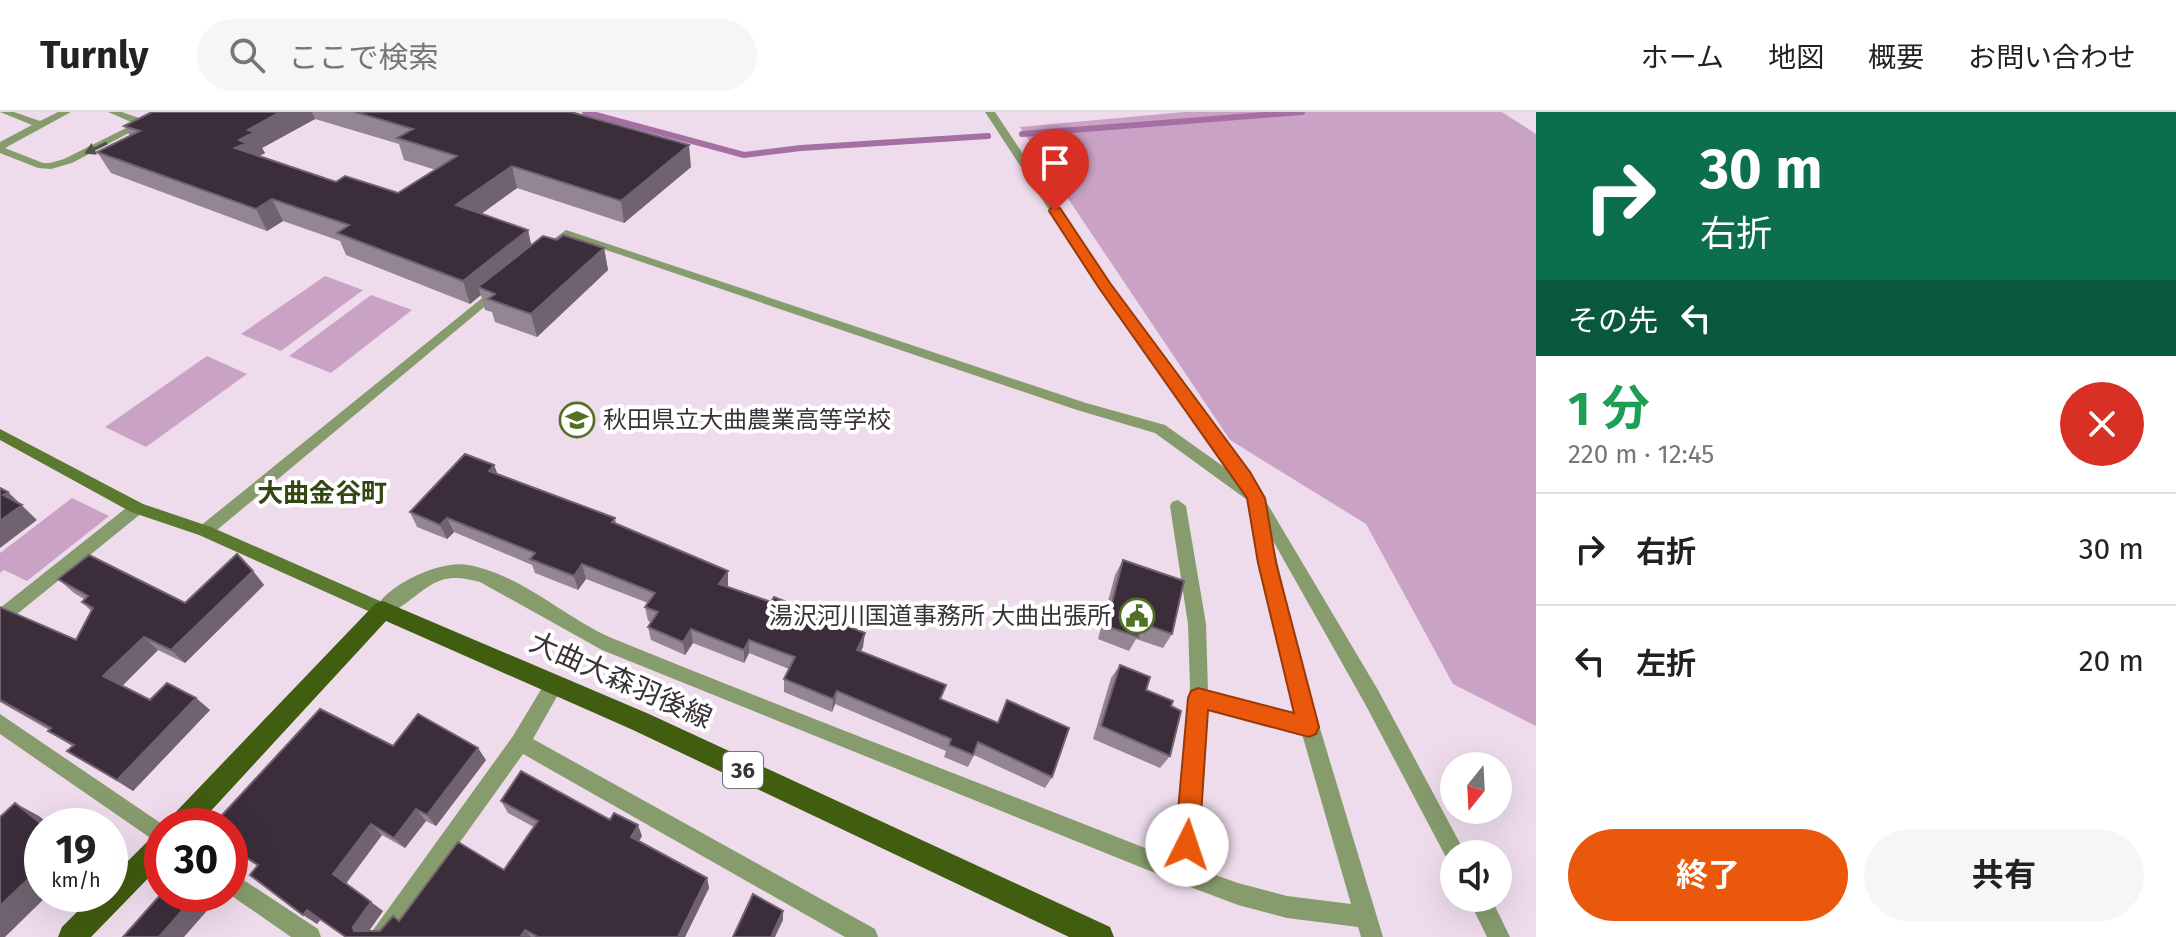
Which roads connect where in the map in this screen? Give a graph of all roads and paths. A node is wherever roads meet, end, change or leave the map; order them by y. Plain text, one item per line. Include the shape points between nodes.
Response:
1 (4, 112) edge
2 (66, 112) edge
3 (113, 112) edge
4 (990, 112) edge
5 (39, 124) junction
6 (0, 148) edge
7 (530, 262) edge
8 (506, 282) edge
9 (0, 434) edge
10 (1256, 498) junction
11 (1178, 506) dead end
12 (137, 508) junction
13 (205, 531) junction
14 (383, 610) junction
15 (0, 618) edge
16 (555, 684) junction
17 (1198, 698) junction
18 (0, 723) edge
19 (1309, 727) junction
20 (520, 742) junction
21 (197, 808) edge
22 (144, 823) edge
23 (1448, 840) edge
24 (144, 863) edge
25 (1185, 874) junction
26 (248, 894) edge
27 (1486, 912) edge
28 (1366, 917) junction
29 (72, 937) edge
30 (310, 937) edge
31 (379, 937) edge
32 (867, 937) edge
33 (1100, 937) edge
34 (1372, 937) edge
35 (1499, 937) edge

1 - 5 street
2 - 5 street
3 -> 6 street via 136,120 137,126 68,161 42,166
4 - 10 street via 1104,285
5 - 6 street
7 - 10 street via 566,233 1160,429
8 - 13 street
9 - 12 street
10 - 19 street
10 - 23 street
11 - 17 street via 1197,624
12 - 13 street
12 - 15 street
13 - 14 street
14 - 16 main road, 大曲大森羽後線 / 36
14 - 21 main road
14 - 25 street via 421,579 439,572 468,572 594,639
16 - 20 street
16 - 33 main road, 大曲大森羽後線 / 36
17 - 19 street
17 - 25 street
18 - 22 street
19 - 28 street
20 - 31 street
20 - 32 street
24 - 29 main road
25 - 28 street via 1287,907
26 - 30 street
27 - 35 street
28 - 34 street

